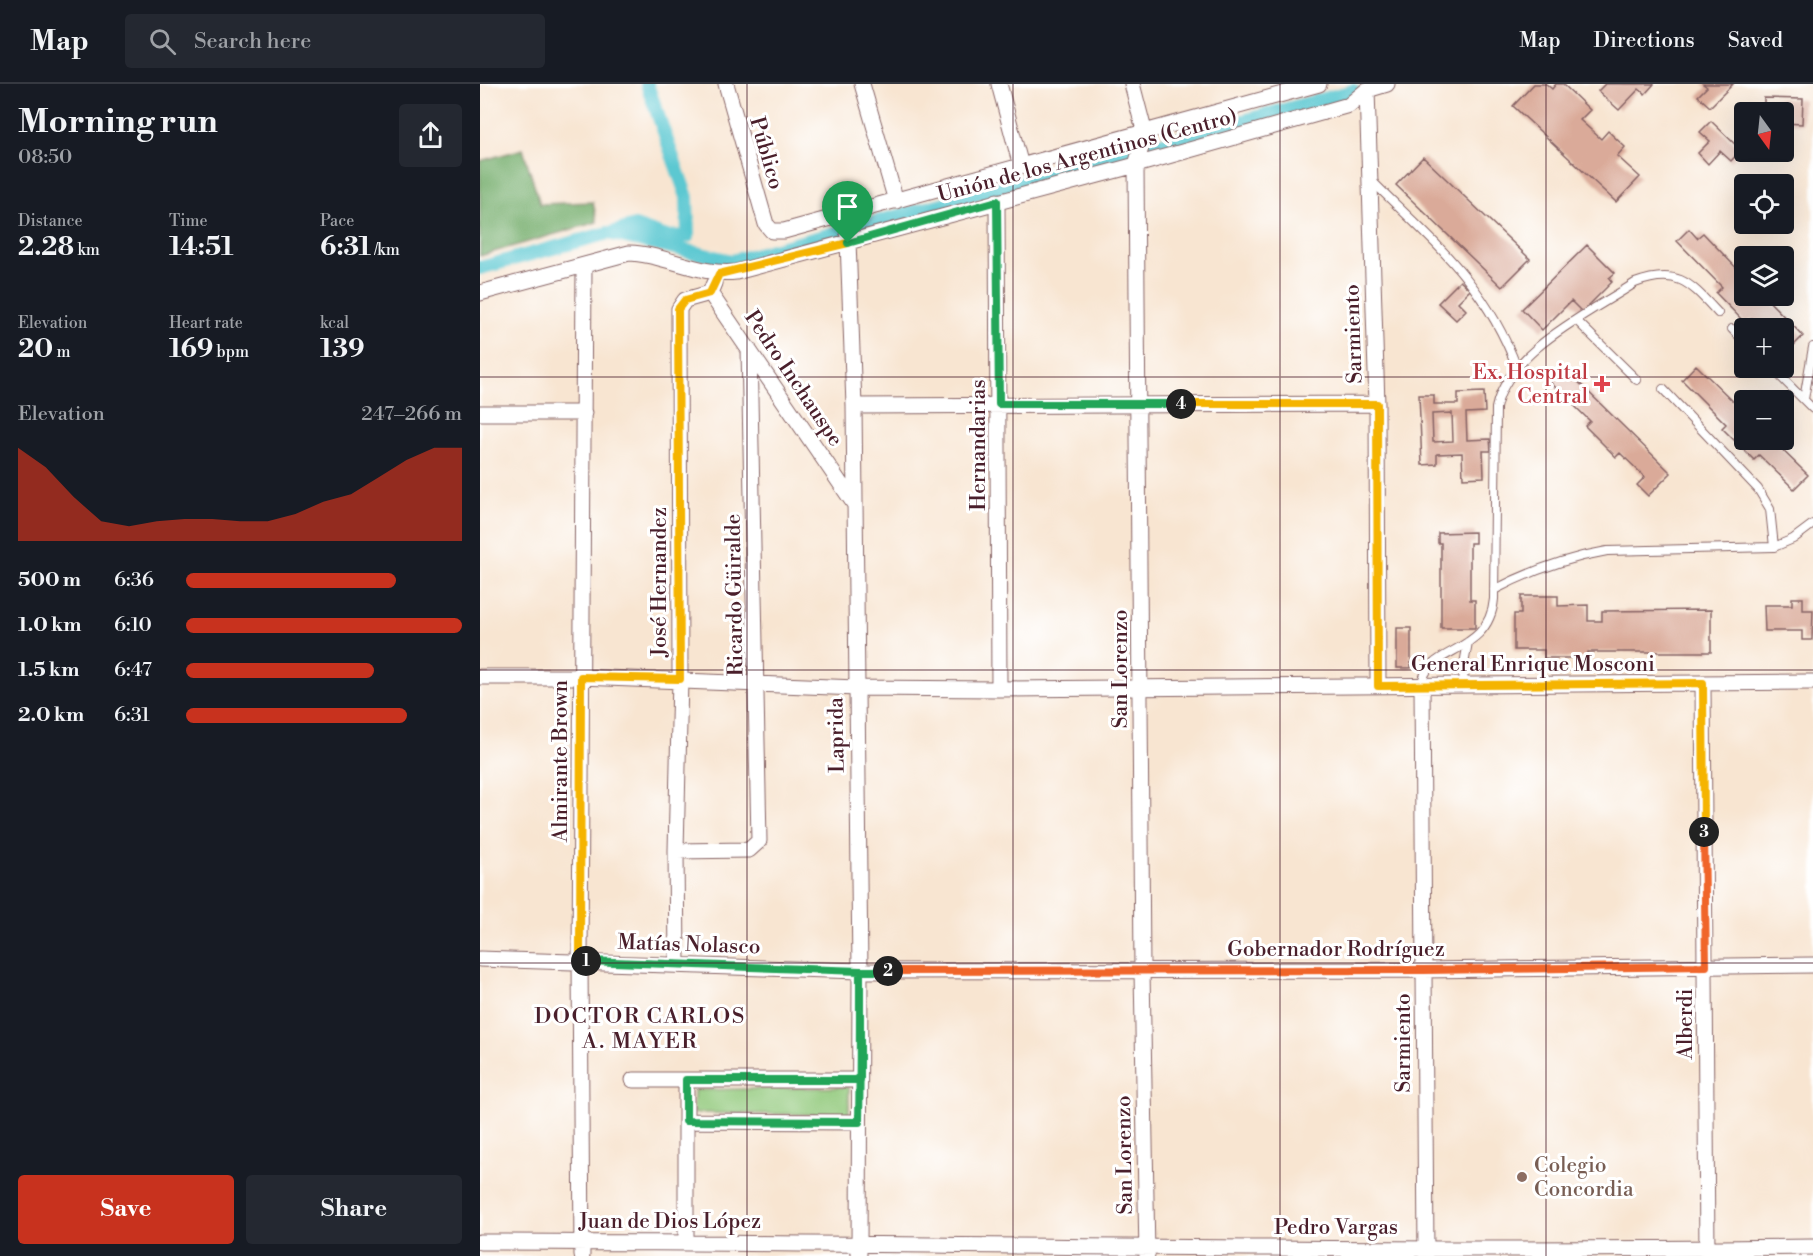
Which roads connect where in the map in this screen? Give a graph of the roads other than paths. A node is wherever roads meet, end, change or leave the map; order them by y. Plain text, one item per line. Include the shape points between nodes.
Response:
1 (726, 84) edge
2 (862, 84) edge
3 (999, 84) edge
4 (1132, 84) edge
5 (1387, 84) edge
6 (1312, 85) edge
7 (1362, 87) edge
8 (1145, 134) junction
9 (1136, 165) junction
10 (1021, 166) junction
11 (1370, 178) junction
12 (896, 201) junction
13 (997, 201) junction
14 (847, 213) junction
15 (772, 231) joint
16 (848, 243) junction
17 (584, 266) junction
18 (719, 274) junction
19 (480, 293) edge
20 (710, 293) junction
21 (1718, 313) dead end
22 (1577, 321) junction
23 (1813, 347) edge
24 (749, 349) junction
25 (1517, 368) junction
26 (1782, 378) edge
27 (1637, 380) dead end
28 (1663, 389) dead end
29 (1804, 399) junction
30 (999, 404) junction
31 (1139, 404) junction
32 (1377, 404) junction
33 (854, 406) junction
34 (1813, 409) edge
35 (480, 413) edge
36 (584, 413) junction
37 (855, 505) junction
38 (1813, 524) edge
39 (1774, 547) junction
40 (1494, 590) junction
41 (1468, 642) junction
42 (480, 677) edge
43 (581, 677) junction
44 (680, 679) junction
45 (1813, 682) edge
46 (757, 683) junction
47 (1703, 683) junction
48 (1422, 685) junction
49 (1464, 685) junction
50 (1378, 686) junction
51 (857, 688) junction
52 (999, 689) junction
53 (1142, 689) junction
54 (676, 851) junction
55 (480, 958) edge
56 (580, 961) junction
57 (677, 964) junction
58 (1813, 965) edge
59 (1706, 966) junction
60 (1424, 970) junction
61 (860, 971) junction
62 (1142, 971) junction
63 (633, 1080) dead end
64 (686, 1080) junction
65 (860, 1080) junction
66 (686, 1121) junction
67 (859, 1122) junction
68 (480, 1242) edge
69 (686, 1242) junction
70 (1813, 1247) edge
71 (581, 1249) edge
72 (859, 1249) edge
73 (1147, 1252) edge
74 (1426, 1252) edge
75 (1707, 1252) edge

1 - 15 street, Público via 766,224
2 - 12 street
3 - 10 street
4 - 8 street
5 - 7 street, Unión de los Argentinos (Centro)
6 - 8 street, Unión de los Argentinos (Centro)
7 - 9 street, Unión de los Argentinos (Centro) via 1349,105
7 - 11 street, Sarmiento
8 - 9 street, San Lorenzo
8 - 10 street, Unión de los Argentinos (Centro)
9 - 13 street, Unión de los Argentinos (Centro)
9 - 31 street, San Lorenzo
10 - 12 street, Unión de los Argentinos (Centro)
11 - 25 lane via 1470,280 1490,308
11 - 32 street, Sarmiento
12 - 14 street, Unión de los Argentinos (Centro)
13 - 16 street, Unión de los Argentinos (Centro)
13 - 30 street, Hernandarias
14 - 15 street, Unión de los Argentinos (Centro)
14 - 16 street, Laprida
16 - 18 street, Unión de los Argentinos (Centro)
16 - 33 street, Laprida
17 - 18 street via 629,253
17 - 19 street
17 - 36 street, Almirante Brown
18 - 20 street
20 - 24 street, Pedro Inchauspe
20 - 44 street, José Hernandez via 685,300 678,309
21 - 22 lane via 1687,282 1670,275 1635,284
22 - 25 lane via 1533,350
22 - 27 lane
23 - 29 lane
24 - 37 street, Pedro Inchauspe
24 - 46 street, Ricardo Güiralde
25 - 40 lane via 1498,395 1496,408
26 - 29 lane
28 - 39 lane via 1758,489 1770,509
29 - 34 lane
30 - 31 street
30 - 33 street
30 - 52 street, Hernandarias
31 - 32 street
31 - 53 street, San Lorenzo
32 - 50 street, Sarmiento
33 - 37 street, Laprida
35 - 36 street
36 - 43 street, Almirante Brown
37 - 51 street, Laprida
38 - 39 lane
39 - 40 lane via 1606,551 1555,563
40 - 41 lane via 1491,621
41 - 48 lane via 1427,670
41 - 49 lane
42 - 43 street, General Enrique Mosconi
43 - 44 street, General Enrique Mosconi
43 - 56 street, Almirante Brown
44 - 46 street, General Enrique Mosconi
44 - 54 street, José Hernandez
45 - 47 street, General Enrique Mosconi
46 - 51 street, General Enrique Mosconi
46 - 54 street, Ricardo Güiralde via 759,841 749,850
47 - 49 street, General Enrique Mosconi
47 - 59 street, Alberdi
48 - 49 street, General Enrique Mosconi
48 - 50 street, General Enrique Mosconi
48 - 60 street, Sarmiento
50 - 53 street, General Enrique Mosconi
51 - 52 street, General Enrique Mosconi
51 - 61 street, Laprida
52 - 53 street, General Enrique Mosconi
53 - 62 street, San Lorenzo
54 - 57 street, José Hernandez
55 - 56 street, Matías Nolasco
56 - 57 street, Matías Nolasco
56 - 71 street, Almirante Brown
57 - 61 street, Matías Nolasco
58 - 59 street, Gobernador Rodríguez
59 - 60 street, Gobernador Rodríguez
59 - 75 street, Alberdi
60 - 62 street, Gobernador Rodríguez
60 - 74 street, Sarmiento
61 - 62 street, Gobernador Rodríguez
61 - 65 street, Laprida
62 - 73 street, San Lorenzo
63 - 64 street
64 - 65 street
64 - 66 street
65 - 67 street, Laprida
66 - 67 street
66 - 69 street
67 - 72 street, Laprida
68 - 71 street, Juan de Dios López
69 - 71 street, Juan de Dios López
69 - 72 street, Juan de Dios López
70 - 75 street, Pedro Vargas
72 - 73 street, Pedro Vargas
73 - 74 street, Pedro Vargas
74 - 75 street, Pedro Vargas

